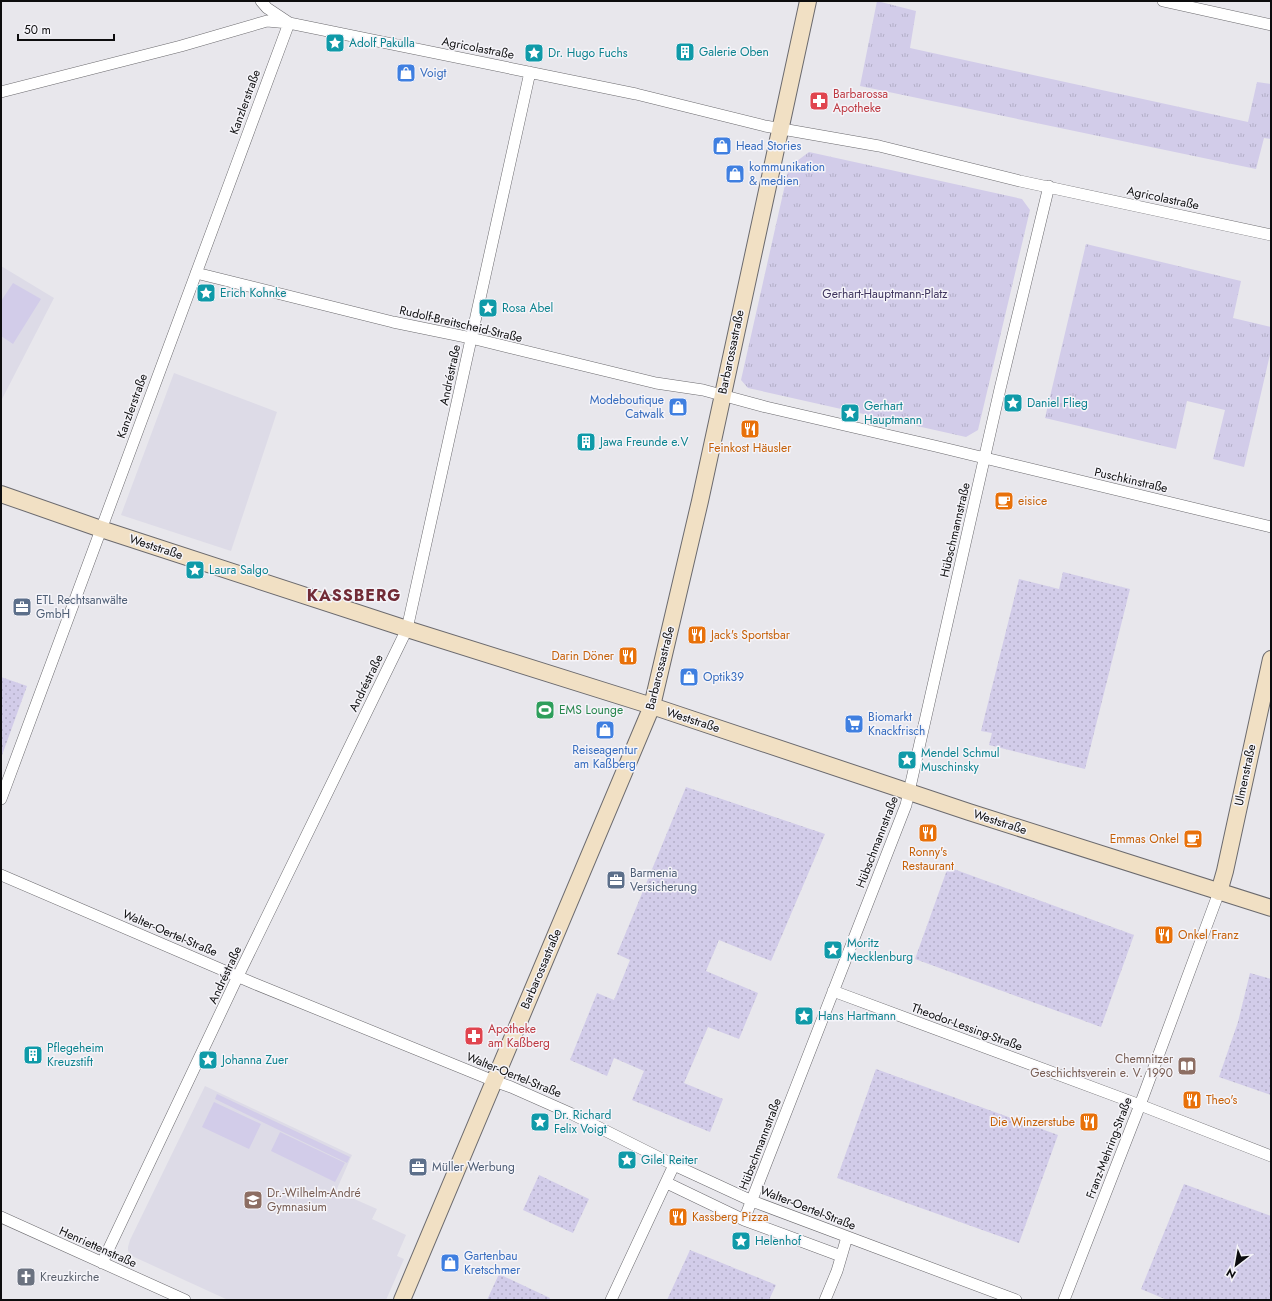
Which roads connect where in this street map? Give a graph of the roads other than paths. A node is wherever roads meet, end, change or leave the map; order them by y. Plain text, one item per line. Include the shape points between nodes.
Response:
1 (261, 1) edge
2 (808, 1) edge
3 (1163, 1) edge
4 (289, 22) junction
5 (1271, 25) edge
6 (530, 72) junction
7 (1, 92) edge
8 (780, 129) junction
9 (1049, 186) junction
10 (1271, 235) edge
11 (196, 273) junction
12 (471, 338) junction
13 (722, 395) junction
14 (985, 458) junction
15 (1, 494) edge
16 (1271, 527) edge
17 (101, 529) junction
18 (407, 629) junction
19 (1271, 659) edge
20 (652, 706) junction
21 (910, 791) junction
22 (1, 799) edge
23 (1, 875) edge
24 (1219, 892) junction
25 (1271, 908) edge
26 (238, 976) junction
27 (833, 991) junction
28 (494, 1081) junction
29 (1140, 1105) junction
30 (1271, 1156) edge
31 (674, 1165) junction
32 (666, 1183) junction
33 (752, 1201) junction
34 (1, 1217) edge
35 (744, 1220) junction
36 (847, 1237) junction
37 (842, 1256) junction
38 (102, 1263) junction
39 (185, 1300) edge
40 (402, 1300) edge
41 (611, 1300) edge
42 (825, 1300) edge
43 (1016, 1300) edge
44 (1064, 1300) edge

1 - 4 street
2 - 8 street, Barbarossastraße
3 - 5 street
4 - 6 street, Agricolastraße
4 - 7 street via 268,21
4 - 11 street, Kanzlerstraße
6 - 8 street, Agricolastraße via 636,94
6 - 12 street, Andréstraße
8 - 9 street via 879,146
8 - 13 street, Barbarossastraße
9 - 10 street, Agricolastraße
9 - 14 street
11 - 12 street, Rudolf-Breitscheid-Straße via 393,322
11 - 17 street, Kanzlerstraße
12 - 13 street, Rudolf-Breitscheid-Straße via 656,383
12 - 18 street, Andréstraße
13 - 14 street
13 - 20 street, Barbarossastraße
14 - 16 street, Puschkinstraße
14 - 21 street, Hübschmannstraße
15 - 17 street, Weststraße
17 - 18 street, Weststraße
17 - 22 street, Kanzlerstraße
18 - 20 street, Weststraße
18 - 26 street, Andréstraße
19 - 24 street, Ulmenstraße
20 - 21 street, Weststraße
20 - 28 street, Barbarossastraße
21 - 24 street, Weststraße
21 - 27 street, Hübschmannstraße
23 - 26 street, Walter-Oertel-Straße
24 - 25 street, Weststraße
24 - 29 street, Franz-Mehring-Straße
26 - 28 street, Walter-Oertel-Straße
26 - 38 street, Andréstraße
27 - 29 street, Theodor-Lessing-Straße
27 - 33 street, Hübschmannstraße
28 - 31 street, Walter-Oertel-Straße via 572,1114
28 - 40 street, Barbarossastraße
29 - 30 street, Theodor-Lessing-Straße
29 - 44 street, Franz-Mehring-Straße
31 - 32 street
31 - 33 street, Walter-Oertel-Straße
32 - 35 street
32 - 41 street
33 - 35 street, Hübschmannstraße
33 - 36 street, Walter-Oertel-Straße
34 - 38 street, Henriettenstraße
35 - 37 street
36 - 37 street
36 - 43 street, Walter-Oertel-Straße
37 - 42 street
38 - 39 street, Henriettenstraße

